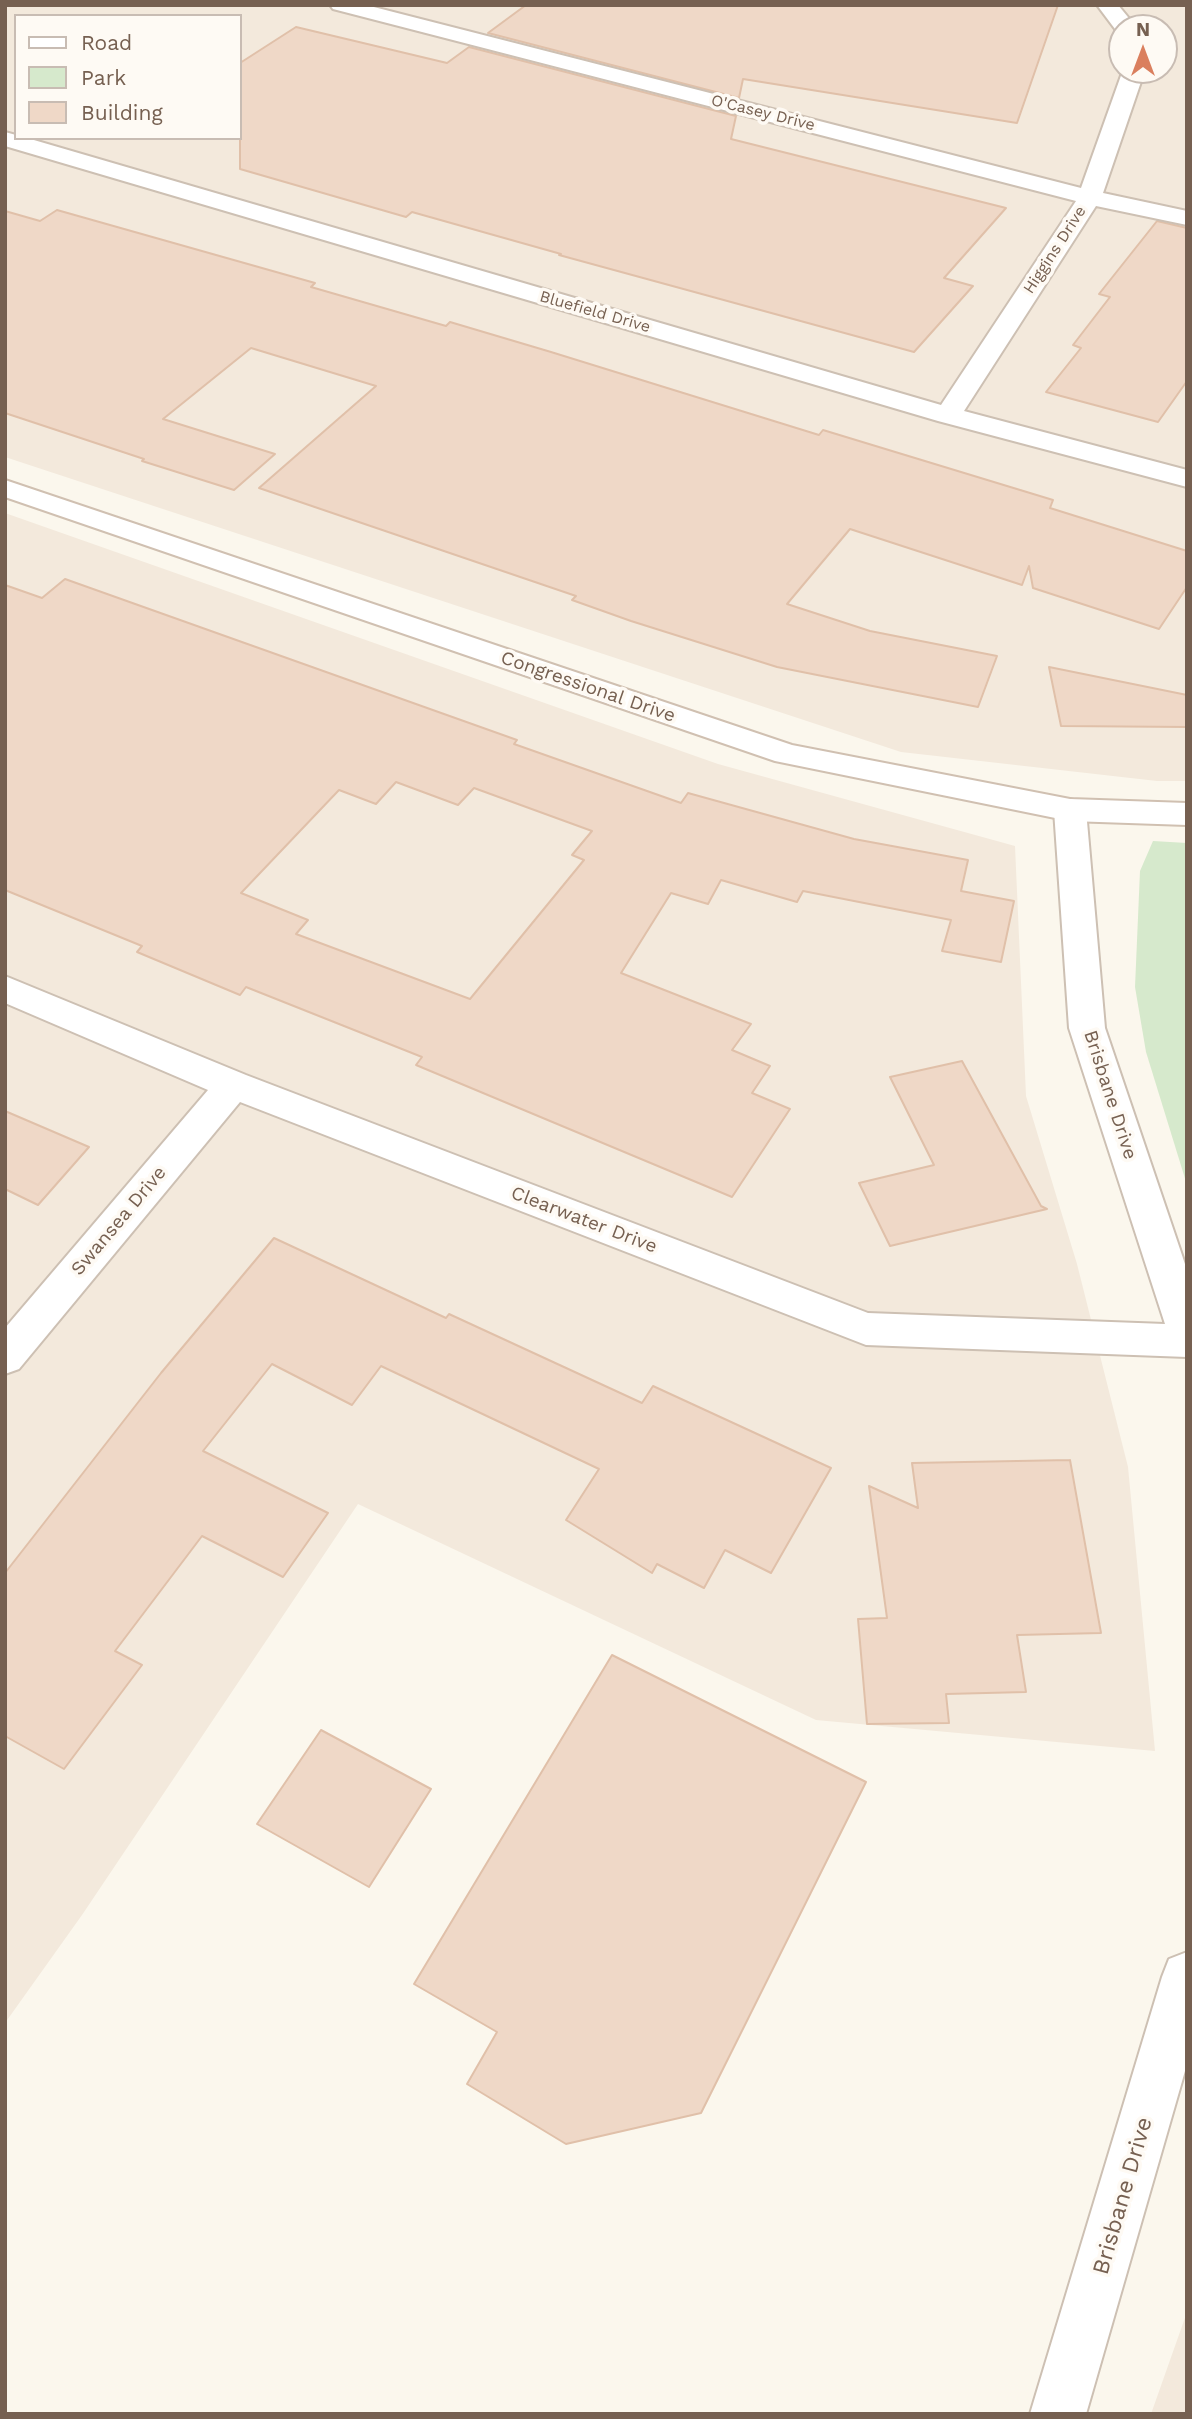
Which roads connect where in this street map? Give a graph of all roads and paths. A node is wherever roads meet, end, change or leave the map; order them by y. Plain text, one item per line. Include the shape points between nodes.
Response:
1 (340, 5) edge
2 (1129, 84) edge
3 (5, 139) edge
4 (1090, 197) junction
5 (1187, 218) edge
6 (948, 415) junction
7 (1187, 479) edge
8 (5, 488) edge
9 (1070, 810) junction
10 (1187, 814) edge
11 (5, 989) edge
12 (233, 1085) junction
13 (1187, 1331) edge
14 (1187, 1341) edge
15 (5, 1357) edge
16 (1187, 1978) edge
17 (1058, 2414) edge

1 - 4 street, O'Casey Drive
2 - 4 street, Higgins Drive
3 - 6 street, Bluefield Drive
4 - 5 street, O'Casey Drive
4 - 6 street, Higgins Drive
6 - 7 street, Bluefield Drive
8 - 9 street, Congressional Drive via 786,754
9 - 10 street, Congressional Drive
9 - 13 street, Brisbane Drive via 1087,1028
11 - 12 street, Clearwater Drive
12 - 14 street, Clearwater Drive via 866,1329
12 - 15 street, Swansea Drive
16 - 17 street, Brisbane Drive

